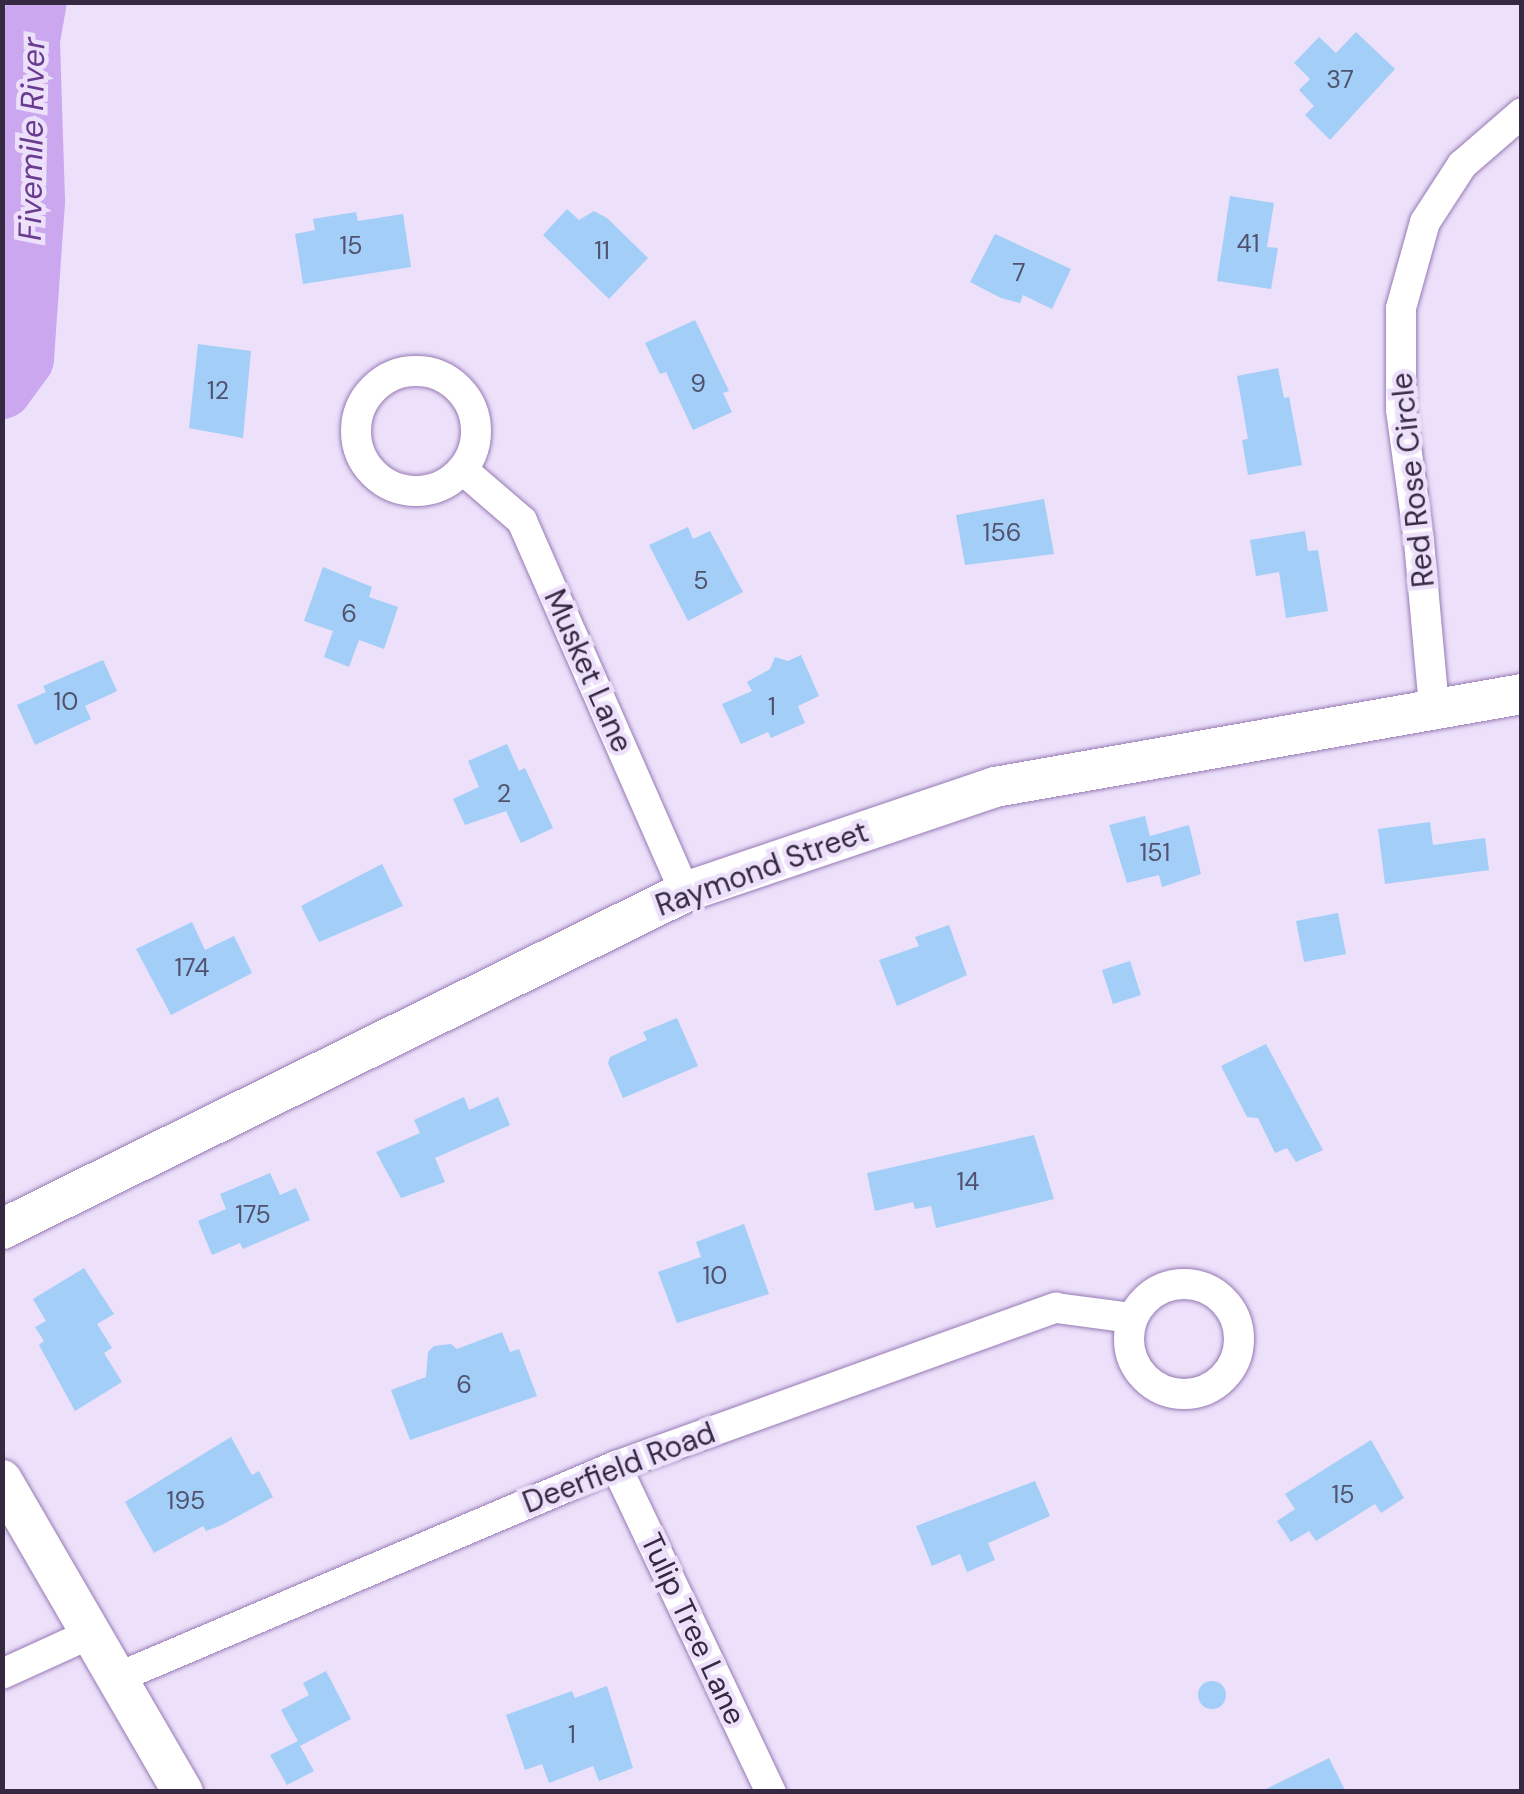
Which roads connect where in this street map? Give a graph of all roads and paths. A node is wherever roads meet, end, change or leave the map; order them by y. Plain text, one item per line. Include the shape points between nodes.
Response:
1 (1522, 113) edge
2 (463, 470) junction
3 (1522, 694) edge
4 (1434, 708) junction
5 (685, 892) junction
6 (2, 1229) edge
7 (1132, 1318) dead end
8 (616, 1466) junction
9 (2, 1480) edge
10 (94, 1632) junction
11 (2, 1674) edge
12 (119, 1677) junction
13 (182, 1792) edge
14 (771, 1792) edge

1 - 4 street, Red Rose Circle via 1462,165 1425,222 1401,308 1400,410
2 - 2 street via 477,425 470,402 454,384 410,371 369,393 356,438 378,479 423,492
2 - 5 street, Musket Lane via 522,521
3 - 4 street, Raymond Street
4 - 5 street, Raymond Street via 996,787
5 - 6 street, Raymond Street
7 - 8 street, Deerfield Road via 1056,1308
8 - 12 street, Deerfield Road
8 - 14 street, Tulip Tree Lane
9 - 10 street
10 - 11 street
10 - 12 street
12 - 13 street

